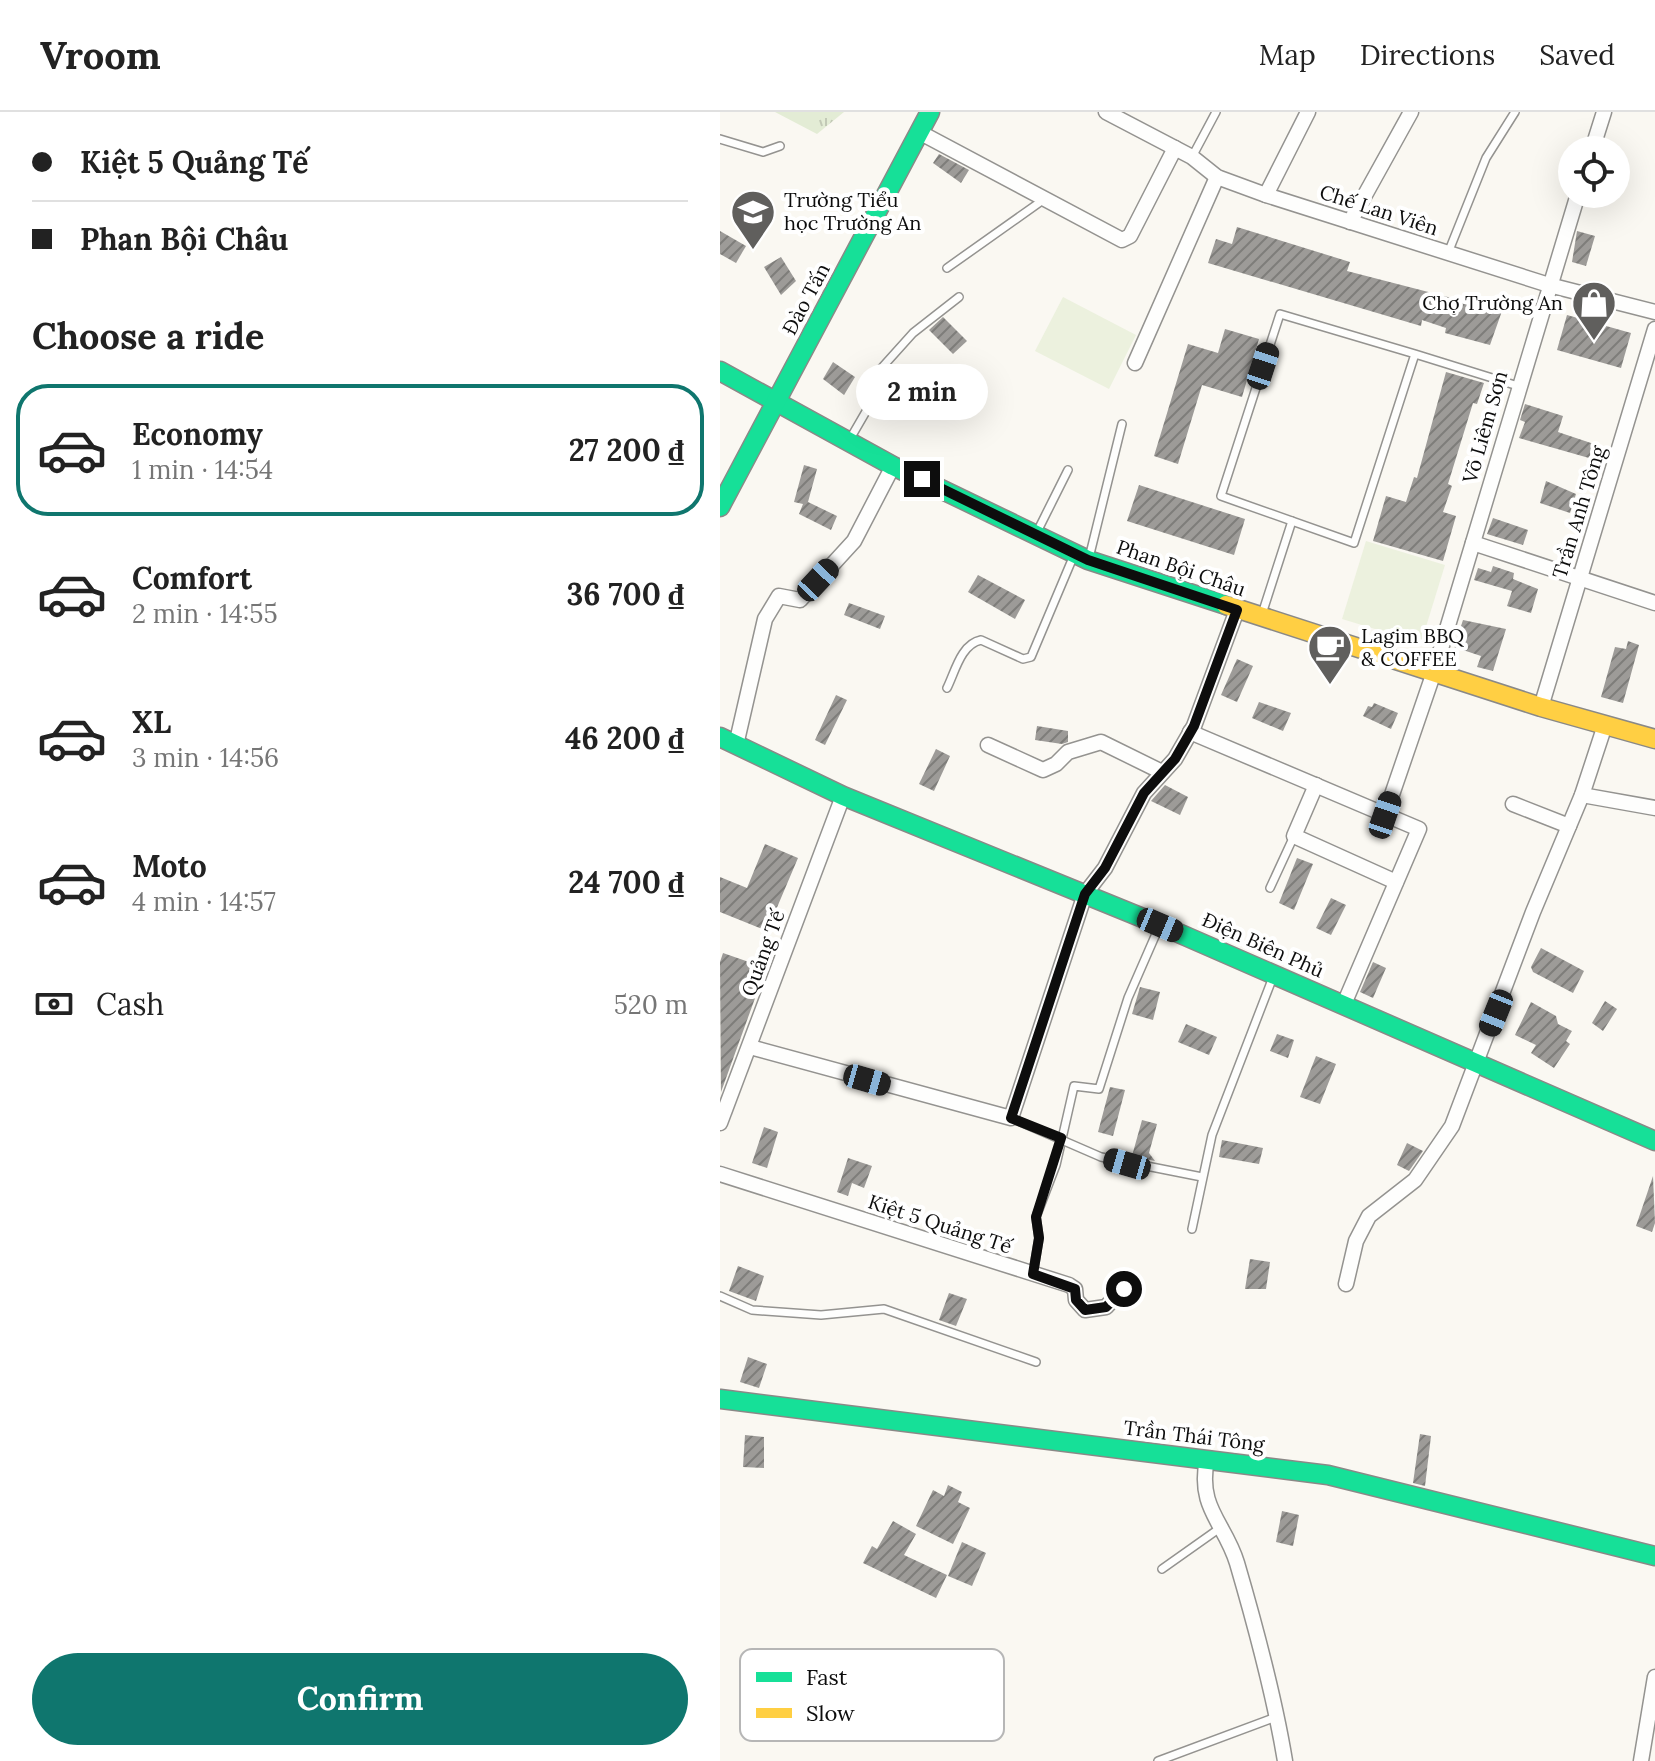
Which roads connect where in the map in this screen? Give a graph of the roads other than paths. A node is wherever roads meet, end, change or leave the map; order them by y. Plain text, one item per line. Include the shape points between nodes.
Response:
1 (930, 112) edge
2 (1216, 112) edge
3 (1308, 112) edge
4 (1411, 112) edge
5 (1515, 112) edge
6 (1604, 112) edge
7 (1112, 114) edge
8 (919, 132) junction
9 (1596, 136) edge
10 (720, 139) edge
11 (780, 146) dead end
12 (1175, 148) junction
13 (1192, 157) junction
14 (1217, 177) junction
15 (1266, 195) junction
16 (1044, 199) junction
17 (1574, 208) edge
18 (1350, 222) junction
19 (1448, 253) junction
20 (947, 268) dead end
21 (1549, 285) junction
22 (959, 297) dead end
23 (1655, 312) edge
24 (1655, 329) edge
25 (1415, 354) junction
26 (1135, 363) dead end
27 (720, 371) edge
28 (1518, 386) junction
29 (776, 402) junction
30 (1122, 424) dead end
31 (848, 441) junction
32 (893, 466) junction
33 (1068, 470) dead end
34 (720, 507) edge
35 (1292, 521) junction
36 (1036, 534) junction
37 (1473, 543) junction
38 (1081, 556) junction
39 (1579, 581) junction
40 (1655, 603) edge
41 (1237, 610) junction
42 (1261, 617) junction
43 (1434, 672) junction
44 (947, 688) dead end
45 (1541, 707) junction
46 (1605, 725) junction
47 (1190, 732) junction
48 (1655, 739) edge
49 (728, 741) edge
50 (988, 745) dead end
51 (1162, 772) junction
52 (1316, 785) junction
53 (1582, 795) junction
54 (843, 796) junction
55 (1513, 804) dead end
56 (1655, 808) edge
57 (1385, 815) junction
58 (1569, 826) junction
59 (1294, 836) junction
60 (1396, 882) junction
61 (1270, 888) dead end
62 (1085, 894) junction
63 (1160, 925) junction
64 (1274, 974) junction
65 (1344, 1004) junction
66 (750, 1047) junction
67 (1476, 1062) junction
68 (1011, 1118) junction
69 (720, 1120) edge
70 (1061, 1138) junction
71 (1655, 1141) edge
72 (720, 1174) edge
73 (1202, 1177) junction
74 (1192, 1229) dead end
75 (1033, 1274) junction
76 (1346, 1284) dead end
77 (1126, 1285) dead end
78 (720, 1296) edge
79 (1036, 1362) dead end
80 (720, 1399) edge
81 (1207, 1460) junction
82 (1220, 1528) junction
83 (1655, 1556) edge
84 (1162, 1569) dead end
85 (1655, 1677) edge
86 (1276, 1717) junction
87 (1160, 1761) edge
88 (1285, 1761) edge
89 (1641, 1761) edge

1 - 8 street, Đào Tấn
2 - 13 lane
3 - 15 street
4 - 18 street
5 - 19 lane via 1486,158
6 - 9 street
7 - 12 street, Chế Lan Viên
8 - 16 street
8 - 29 street, Đào Tấn
10 - 11 lane via 763,152
12 - 13 street, Chế Lan Viên
12 - 16 street via 1127,240
13 - 14 street, Chế Lan Viên
14 - 15 street, Chế Lan Viên
14 - 26 street
15 - 18 street, Chế Lan Viên
16 - 20 lane
17 - 21 street, Võ Liêm Sơn
18 - 19 street, Chế Lan Viên
19 - 21 street, Chế Lan Viên
21 - 23 street, Chế Lan Viên
21 - 28 street, Võ Liêm Sơn
22 - 31 lane via 913,333 877,373 870,383 868,408
24 - 39 street, Trần Anh Tông
25 - 28 lane
25 - 35 lane via 1354,543
25 - 35 lane via 1280,314 1221,496
27 - 29 street, Phan Bội Châu
28 - 37 street, Võ Liêm Sơn
29 - 31 street, Phan Bội Châu
29 - 34 street, Đào Tấn
30 - 38 lane
31 - 32 street, Phan Bội Châu
32 - 36 street, Phan Bội Châu
32 - 49 street via 854,541 800,600 779,596 765,619
33 - 36 lane
35 - 42 lane
36 - 38 street, Phan Bội Châu
37 - 39 street
37 - 43 street, Võ Liêm Sơn
38 - 41 street, Phan Bội Châu
38 - 44 lane via 1031,657 1023,659 974,641
39 - 40 street
39 - 45 street, Trần Anh Tông
41 - 42 street, Phan Bội Châu
41 - 47 street
42 - 43 street, Phan Bội Châu
43 - 45 street, Phan Bội Châu
43 - 57 street, Võ Liêm Sơn
45 - 46 street, Phan Bội Châu
46 - 48 street, Phan Bội Châu
46 - 53 street
47 - 51 street
47 - 52 street
49 - 54 street, Điện Biên Phủ
50 - 51 street via 1043,770 1068,752 1101,742
51 - 62 street via 1144,793 1105,868
52 - 57 street
52 - 59 street
53 - 56 street
53 - 58 street
54 - 62 street, Điện Biên Phủ
54 - 66 street, Quảng Tế
55 - 58 street
57 - 60 street via 1419,829
58 - 67 street
59 - 60 street
59 - 61 lane
60 - 65 street
62 - 63 street, Điện Biên Phủ
62 - 68 street
63 - 64 street, Điện Biên Phủ
63 - 70 lane via 1128,998 1107,1073 1099,1089 1074,1086
64 - 65 street, Điện Biên Phủ
64 - 73 lane via 1229,1085
65 - 67 street, Điện Biên Phủ
66 - 68 street
66 - 69 street, Quảng Tế
67 - 71 street, Điện Biên Phủ
67 - 76 street via 1452,1126 1438,1147 1415,1180 1369,1216 1356,1241
68 - 70 lane
70 - 73 lane via 1127,1164
70 - 75 lane via 1036,1217 1039,1238
72 - 75 street, Kiệt 5 Quảng Tế
73 - 74 lane
75 - 77 street, Kiệt 5 Quảng Tế via 1075,1289 1085,1310 1106,1307
78 - 79 lane via 752,1310 821,1315 884,1309
80 - 81 street, Trần Thái Tông
81 - 82 street via 1204,1488
81 - 83 street, Trần Thái Tông via 1328,1475
82 - 84 lane
82 - 86 street via 1236,1558
85 - 89 street
86 - 87 lane
86 - 88 street

